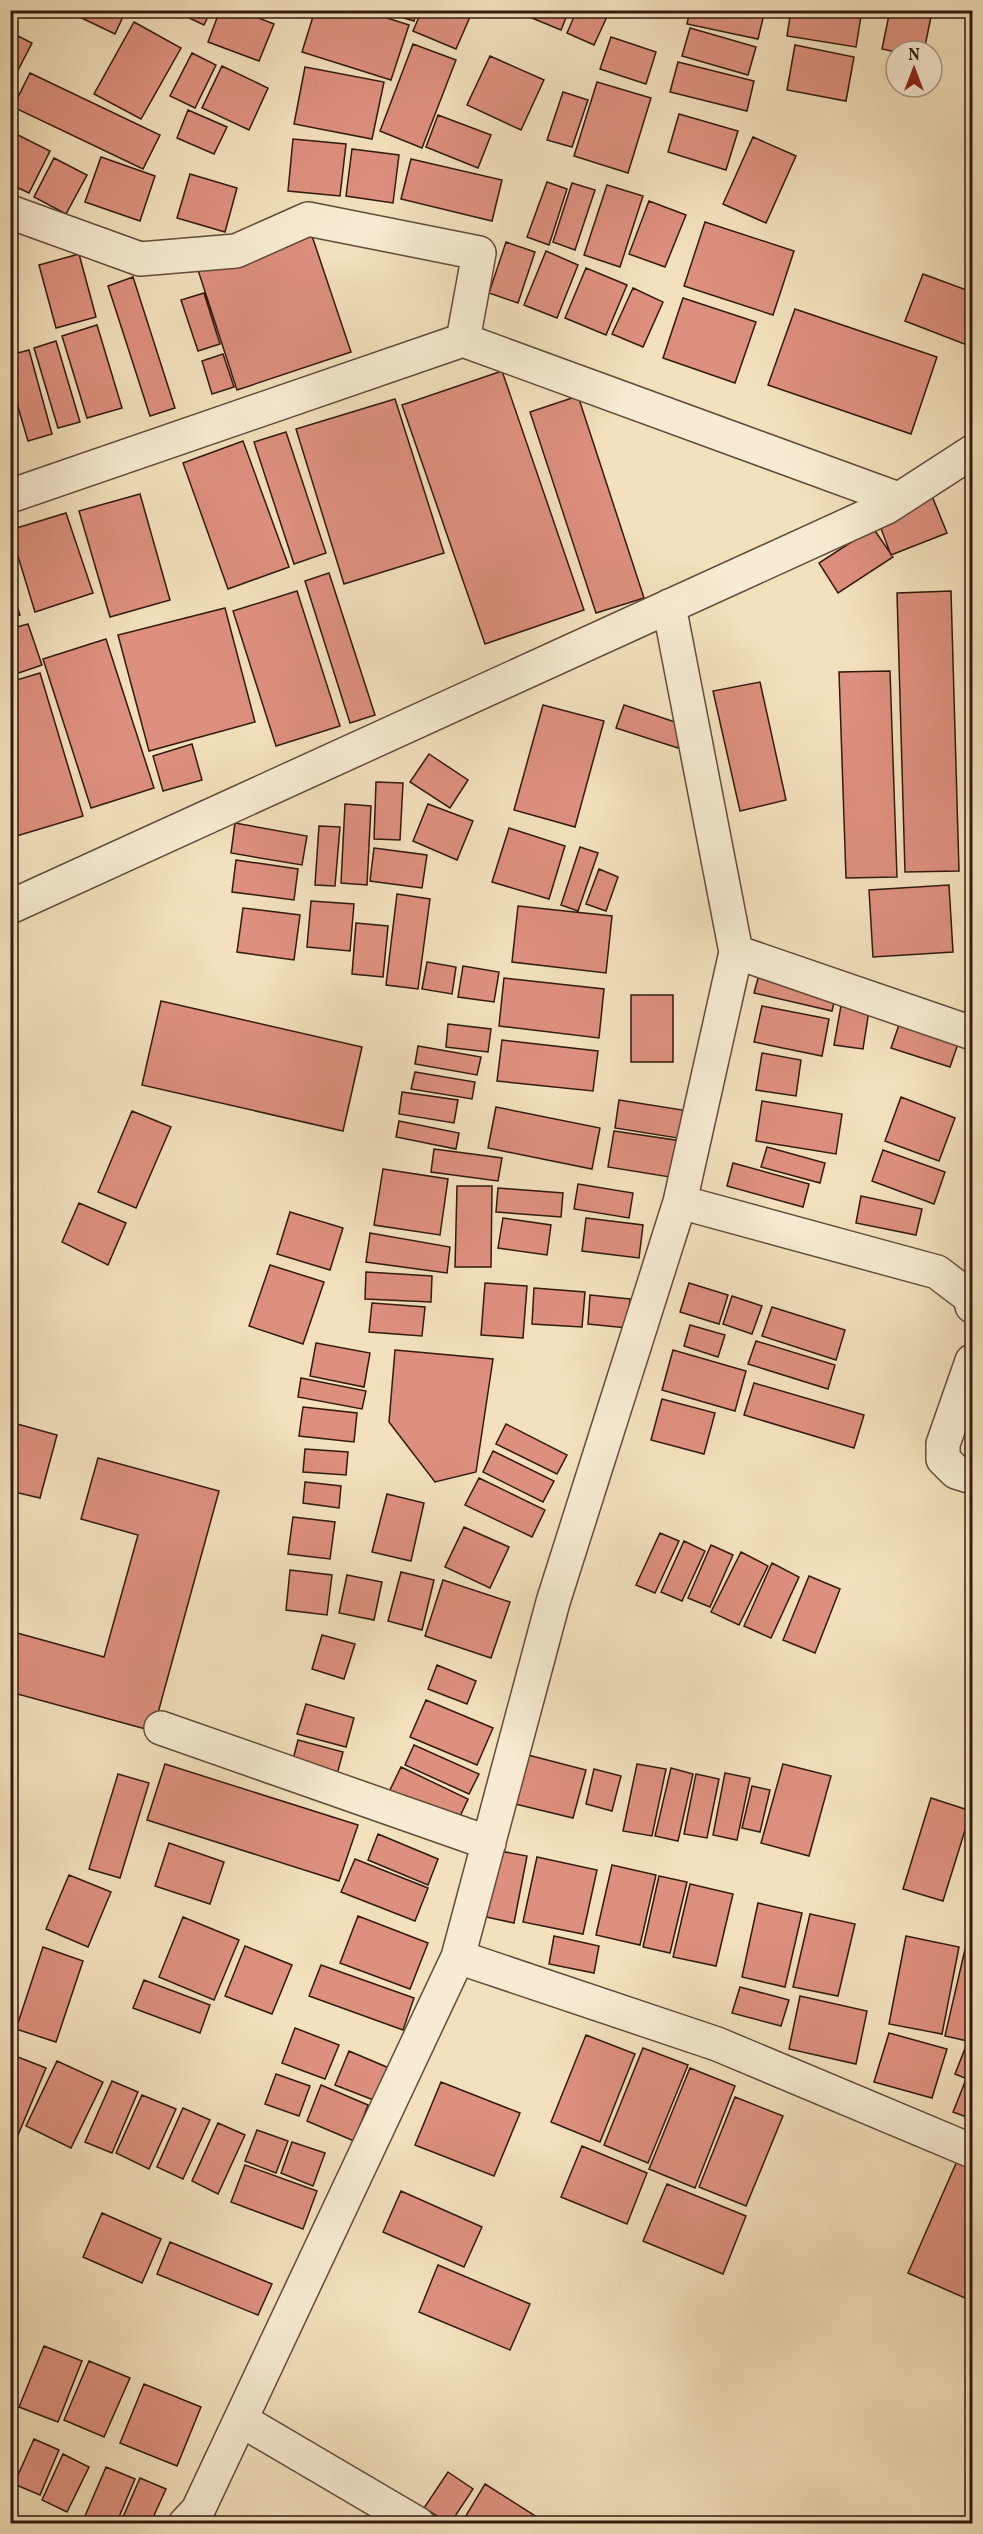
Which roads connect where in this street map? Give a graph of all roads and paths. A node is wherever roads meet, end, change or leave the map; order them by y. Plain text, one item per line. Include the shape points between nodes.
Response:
1 (10, 212) edge
2 (462, 340) junction
3 (972, 452) edge
4 (10, 496) edge
5 (898, 499) junction
6 (669, 606) junction
7 (10, 907) edge
8 (736, 952) junction
9 (972, 1033) edge
10 (680, 1202) junction
11 (972, 1305) edge
12 (972, 1361) edge
13 (972, 1477) edge
14 (161, 1728) dead end
15 (489, 1843) junction
16 (459, 1957) junction
17 (972, 2151) edge
18 (241, 2420) junction
19 (185, 2523) edge
20 (418, 2523) edge

1 - 2 street via 140,259 236,251 308,219 479,253
2 - 4 street
2 - 5 street
3 - 5 street
5 - 6 street
6 - 7 street
6 - 8 street
8 - 9 street
8 - 10 street
10 - 11 street via 936,1272 970,1297
10 - 15 street via 553,1602
12 - 13 street via 943,1444 943,1459 956,1472
14 - 15 street
15 - 16 street
16 - 17 street via 717,2044
16 - 18 street
18 - 19 street via 198,2510
18 - 20 street

